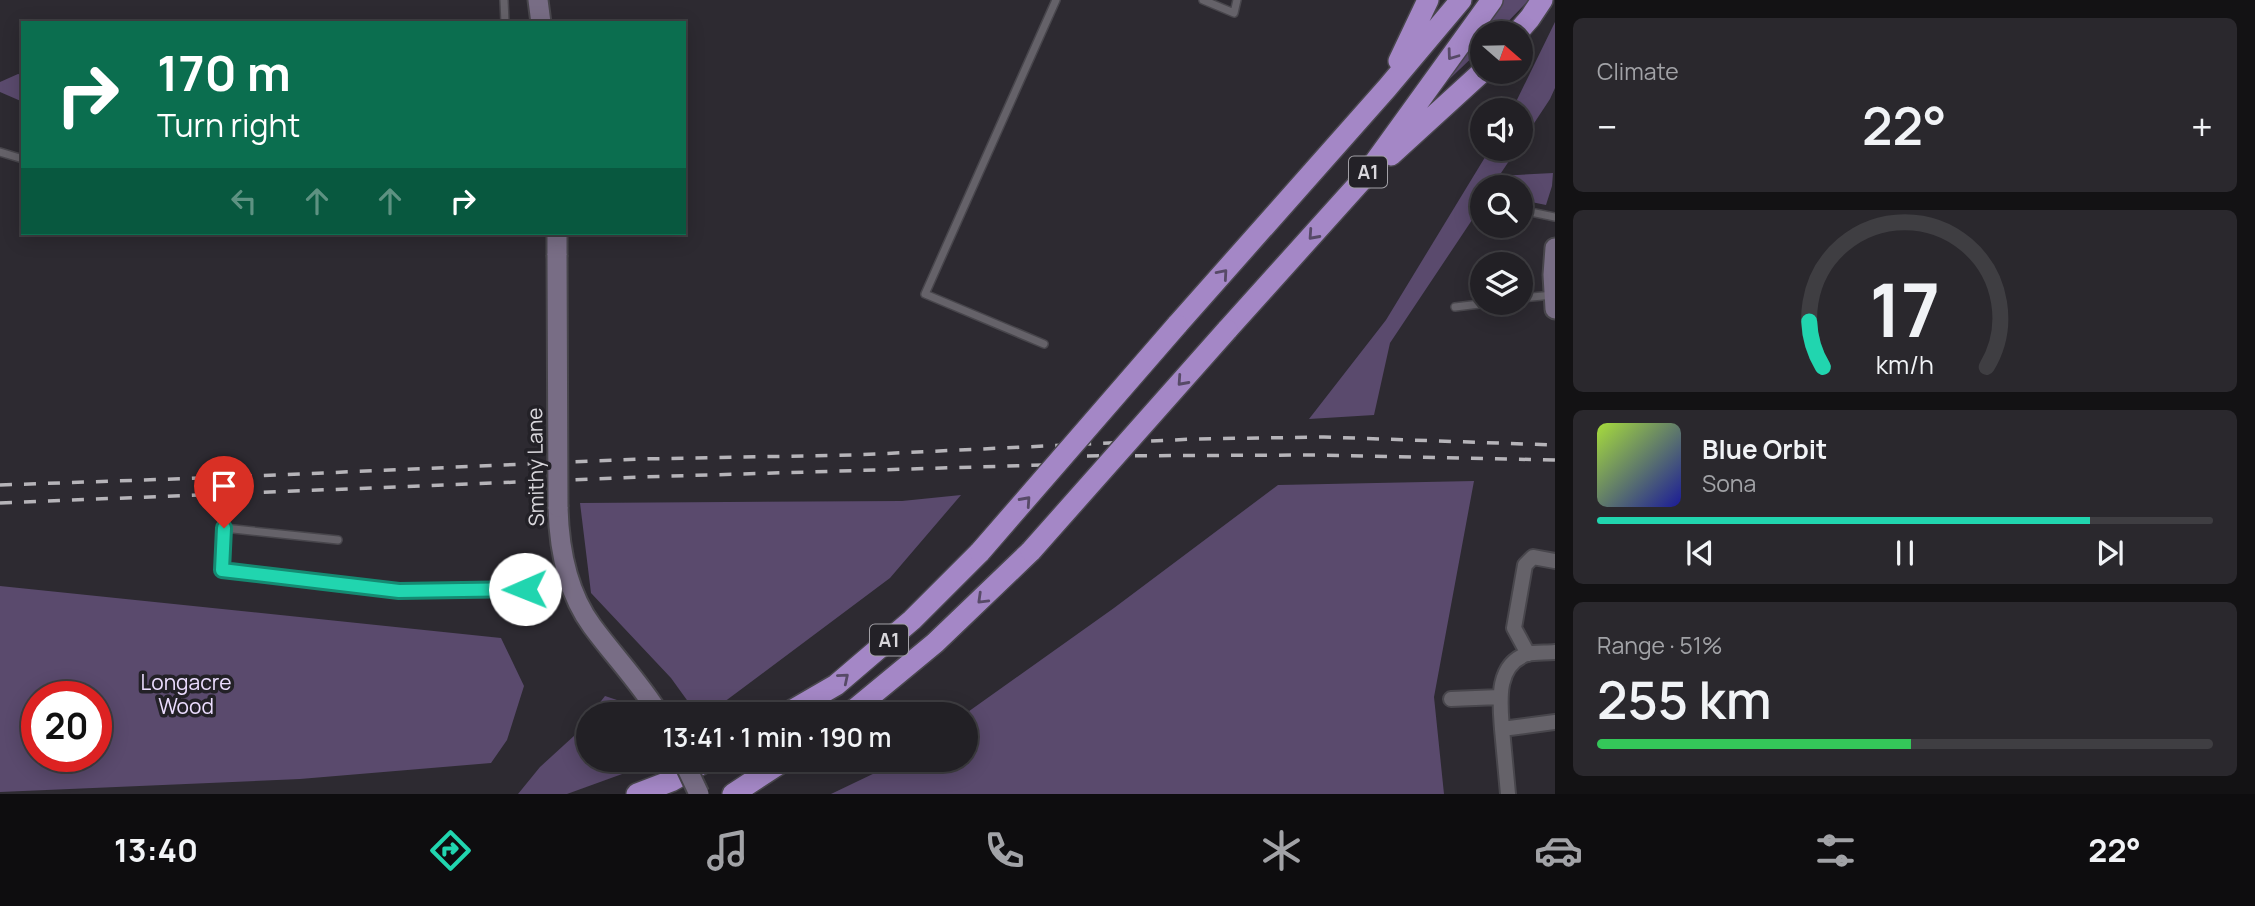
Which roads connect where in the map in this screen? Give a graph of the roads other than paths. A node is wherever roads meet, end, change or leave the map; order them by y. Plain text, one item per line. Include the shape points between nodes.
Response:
1 (504, 0) edge
2 (538, 0) edge
3 (1056, 0) edge
4 (1203, 0) edge
5 (1237, 0) edge
6 (1428, 0) edge
7 (1461, 0) edge
8 (1492, 0) edge
9 (1542, 0) edge
10 (505, 21) edge
11 (541, 21) edge
12 (1527, 21) edge
13 (1470, 83) edge
14 (1387, 88) junction
15 (0, 152) edge
16 (21, 158) edge
17 (1362, 180) junction
18 (1533, 212) edge
19 (1555, 217) edge
20 (556, 235) edge
21 (1555, 248) edge
22 (1533, 299) edge
23 (1554, 302) edge
24 (1470, 305) edge
25 (1455, 307) dead end
26 (1044, 344) dead end
27 (338, 540) dead end
28 (1555, 561) edge
29 (572, 588) junction
30 (1555, 652) edge
31 (1528, 654) junction
32 (1500, 697) junction
33 (1451, 699) dead end
34 (650, 702) edge
35 (807, 702) edge
36 (864, 702) edge
37 (1555, 722) edge
38 (1503, 729) junction
39 (687, 772) edge
40 (689, 772) edge
41 (767, 772) edge
42 (637, 794) edge
43 (699, 794) edge
44 (733, 794) edge
45 (1508, 794) edge

1 - 10 lane
2 - 11 street
3 - 26 lane via 925,294
4 - 5 lane via 1234,13
6 - 14 highway
7 - 14 highway, A1
8 -> 17 highway, A1
9 - 12 highway
13 - 17 highway
35 -> 14 highway, A1, bridge via 836,685 912,620 980,552
15 - 16 lane
17 -> 36 highway, A1, bridge via 1031,551 935,643
18 - 19 lane
20 - 29 street, Smithy Lane, bridge via 558,507 561,547
21 - 23 street
22 - 23 lane
24 - 25 lane
27 - 29 lane via 224,528 222,570 399,591
28 - 31 street via 1533,557 1525,565 1514,628
29 - 34 street, Smithy Lane via 591,625
30 - 31 street
31 - 32 street via 1505,676
32 - 33 street
32 - 38 street
37 - 38 street
38 - 45 street
39 - 42 highway
40 - 43 street, bridge
41 - 44 highway

